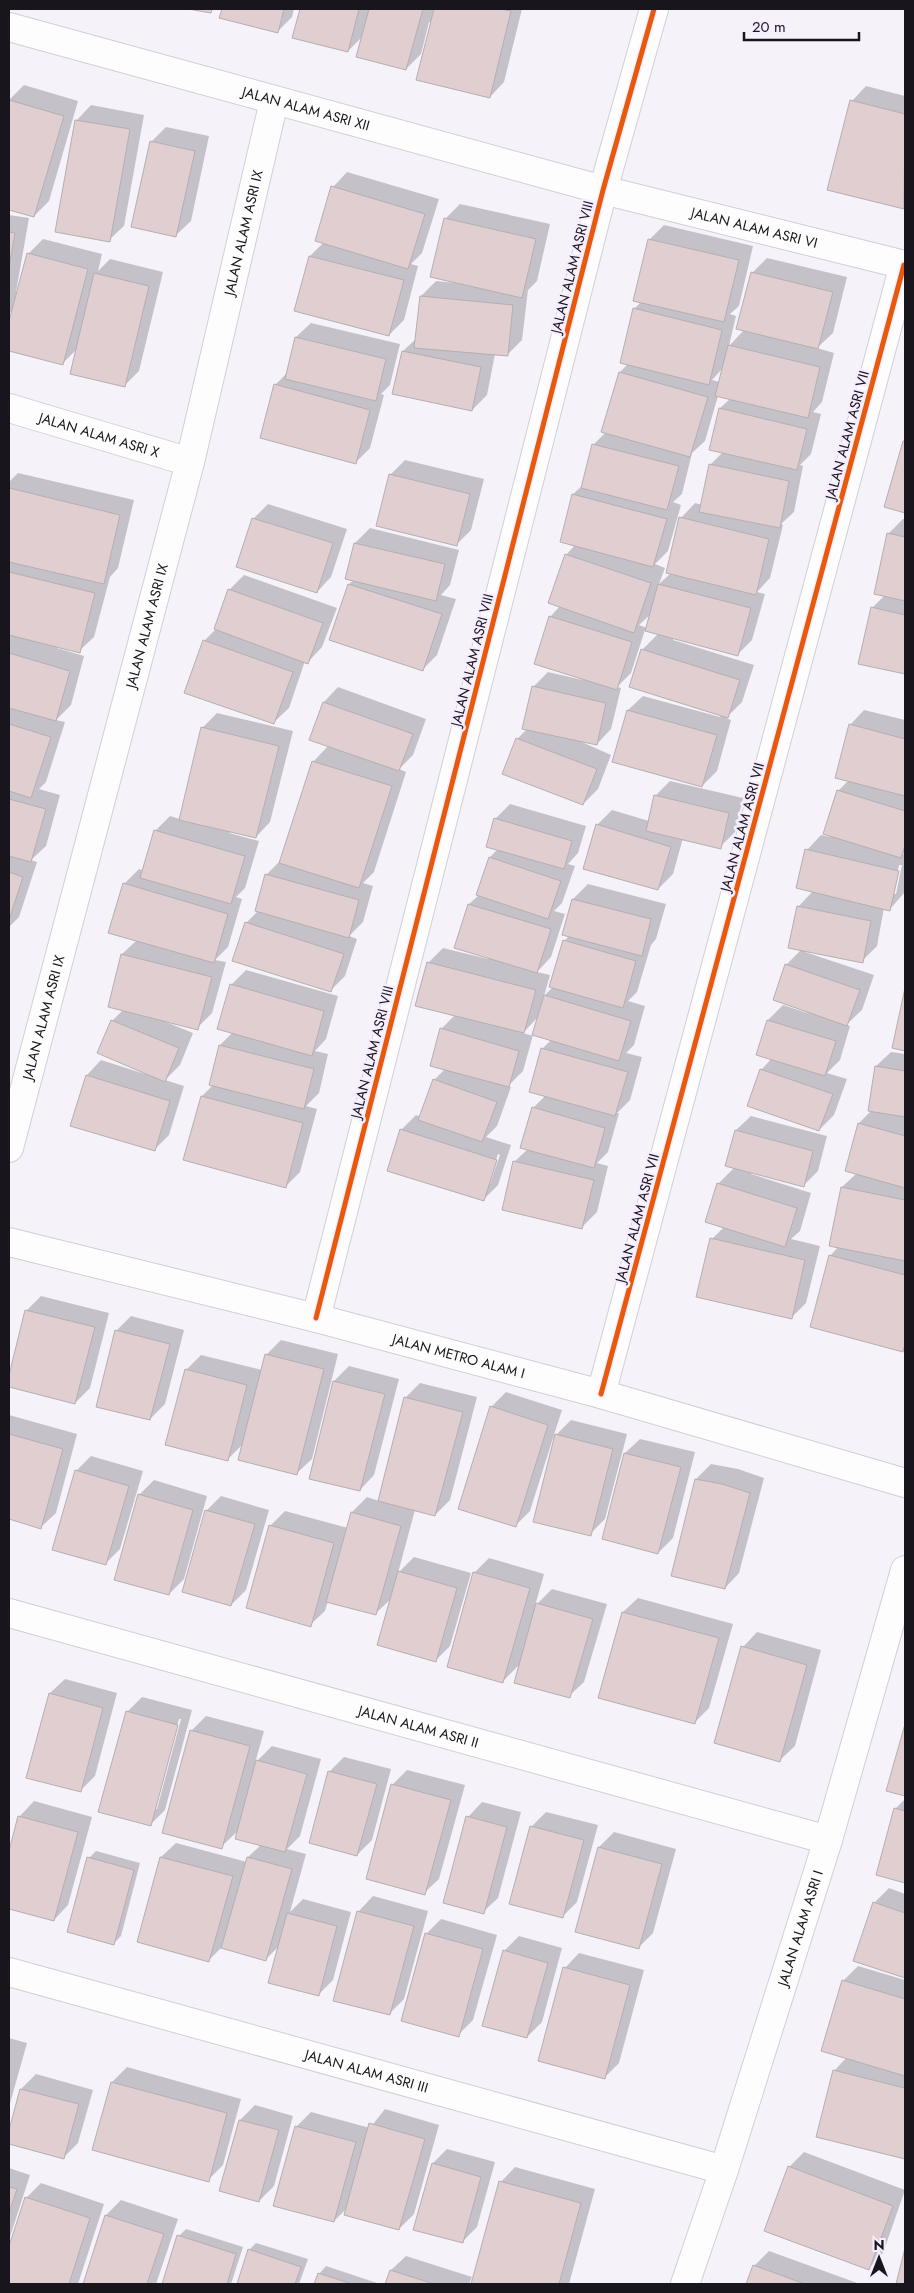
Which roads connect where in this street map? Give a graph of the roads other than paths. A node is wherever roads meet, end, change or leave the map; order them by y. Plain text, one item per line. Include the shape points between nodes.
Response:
1 (654, 9) edge
2 (9, 27) edge
3 (274, 101) junction
4 (603, 190) junction
5 (905, 265) edge
6 (9, 408) edge
7 (190, 462) junction
8 (9, 1148) edge
9 (9, 1242) edge
10 (316, 1318) junction
11 (601, 1394) junction
12 (905, 1483) edge
13 (905, 1570) edge
14 (9, 1614) edge
15 (828, 1840) junction
16 (9, 1972) edge
17 (724, 2170) junction
18 (685, 2284) edge

1 - 4 street, JALAN ALAM ASRI VIII
2 - 3 street, JALAN ALAM ASRI XII
3 - 4 street, JALAN ALAM ASRI XII
3 - 7 street, JALAN ALAM ASRI IX
4 - 5 street, JALAN ALAM ASRI VI
4 - 10 street, JALAN ALAM ASRI VIII
5 - 11 street, JALAN ALAM ASRI VII
6 - 7 street, JALAN ALAM ASRI X
7 - 8 street, JALAN ALAM ASRI IX
9 - 10 street, JALAN METRO ALAM I
10 - 11 street, JALAN METRO ALAM I
11 - 12 street, JALAN METRO ALAM I
13 - 15 street, JALAN ALAM ASRI I
14 - 15 street, JALAN ALAM ASRI II
15 - 17 street, JALAN ALAM ASRI I
16 - 17 street, JALAN ALAM ASRI III
17 - 18 street, JALAN ALAM ASRI I

